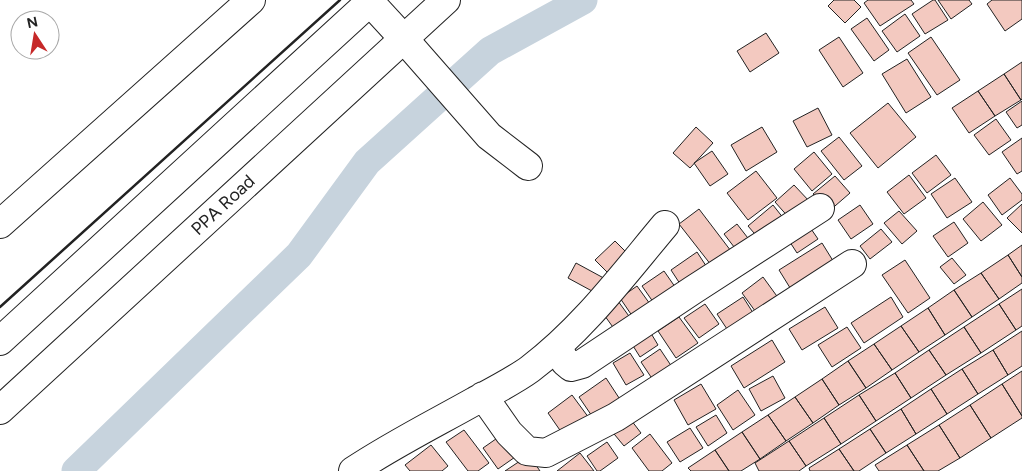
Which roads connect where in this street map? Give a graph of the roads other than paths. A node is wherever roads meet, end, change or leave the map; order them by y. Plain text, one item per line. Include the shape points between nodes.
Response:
1 (251, 0) edge
2 (446, 0) edge
3 (371, 1) edge
4 (404, 39) junction
5 (528, 166) dead end
6 (820, 208) dead end
7 (0, 224) edge
8 (665, 225) dead end
9 (852, 264) dead end
10 (0, 341) edge
11 (558, 346) junction
12 (483, 396) junction
13 (0, 410) edge
14 (353, 471) edge

1 - 7 main road
2 - 4 main road, PPA Road
3 - 4 main road
3 - 10 main road
4 - 5 main road via 489,136
4 - 13 main road, PPA Road
6 - 11 main road via 582,364 571,367
8 - 11 main road
9 - 12 main road via 616,417 546,453 526,451
11 - 12 main road via 529,370
12 - 14 main road

